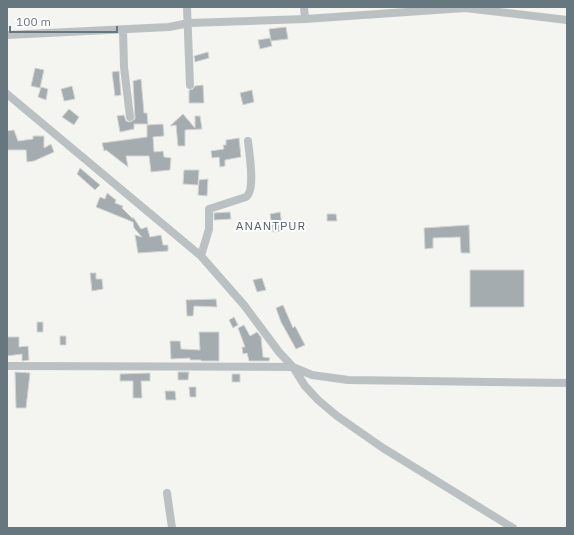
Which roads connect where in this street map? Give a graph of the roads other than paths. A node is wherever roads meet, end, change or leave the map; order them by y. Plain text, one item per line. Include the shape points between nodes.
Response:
1 (187, 7) edge
2 (304, 7) edge
3 (517, 11) edge
4 (305, 19) junction
5 (567, 20) edge
6 (188, 23) junction
7 (123, 30) junction
8 (7, 35) edge
9 (190, 85) dead end
10 (7, 94) edge
11 (130, 117) dead end
12 (248, 141) dead end
13 (201, 256) junction
14 (7, 366) edge
15 (293, 367) junction
16 (567, 384) edge
17 (167, 493) dead end
18 (172, 528) edge
19 (513, 528) edge

1 - 6 street
2 - 4 street
3 - 4 street via 465,8
3 - 5 street
4 - 6 street
6 - 7 street
6 - 9 street
7 - 8 street
7 - 11 street
10 - 13 street
12 - 13 street via 252,183 250,193 246,197 209,209 210,229
13 - 15 street
14 - 15 street
15 - 16 street via 312,375 348,380
15 - 19 street via 305,386 337,416 383,448
17 - 18 street

